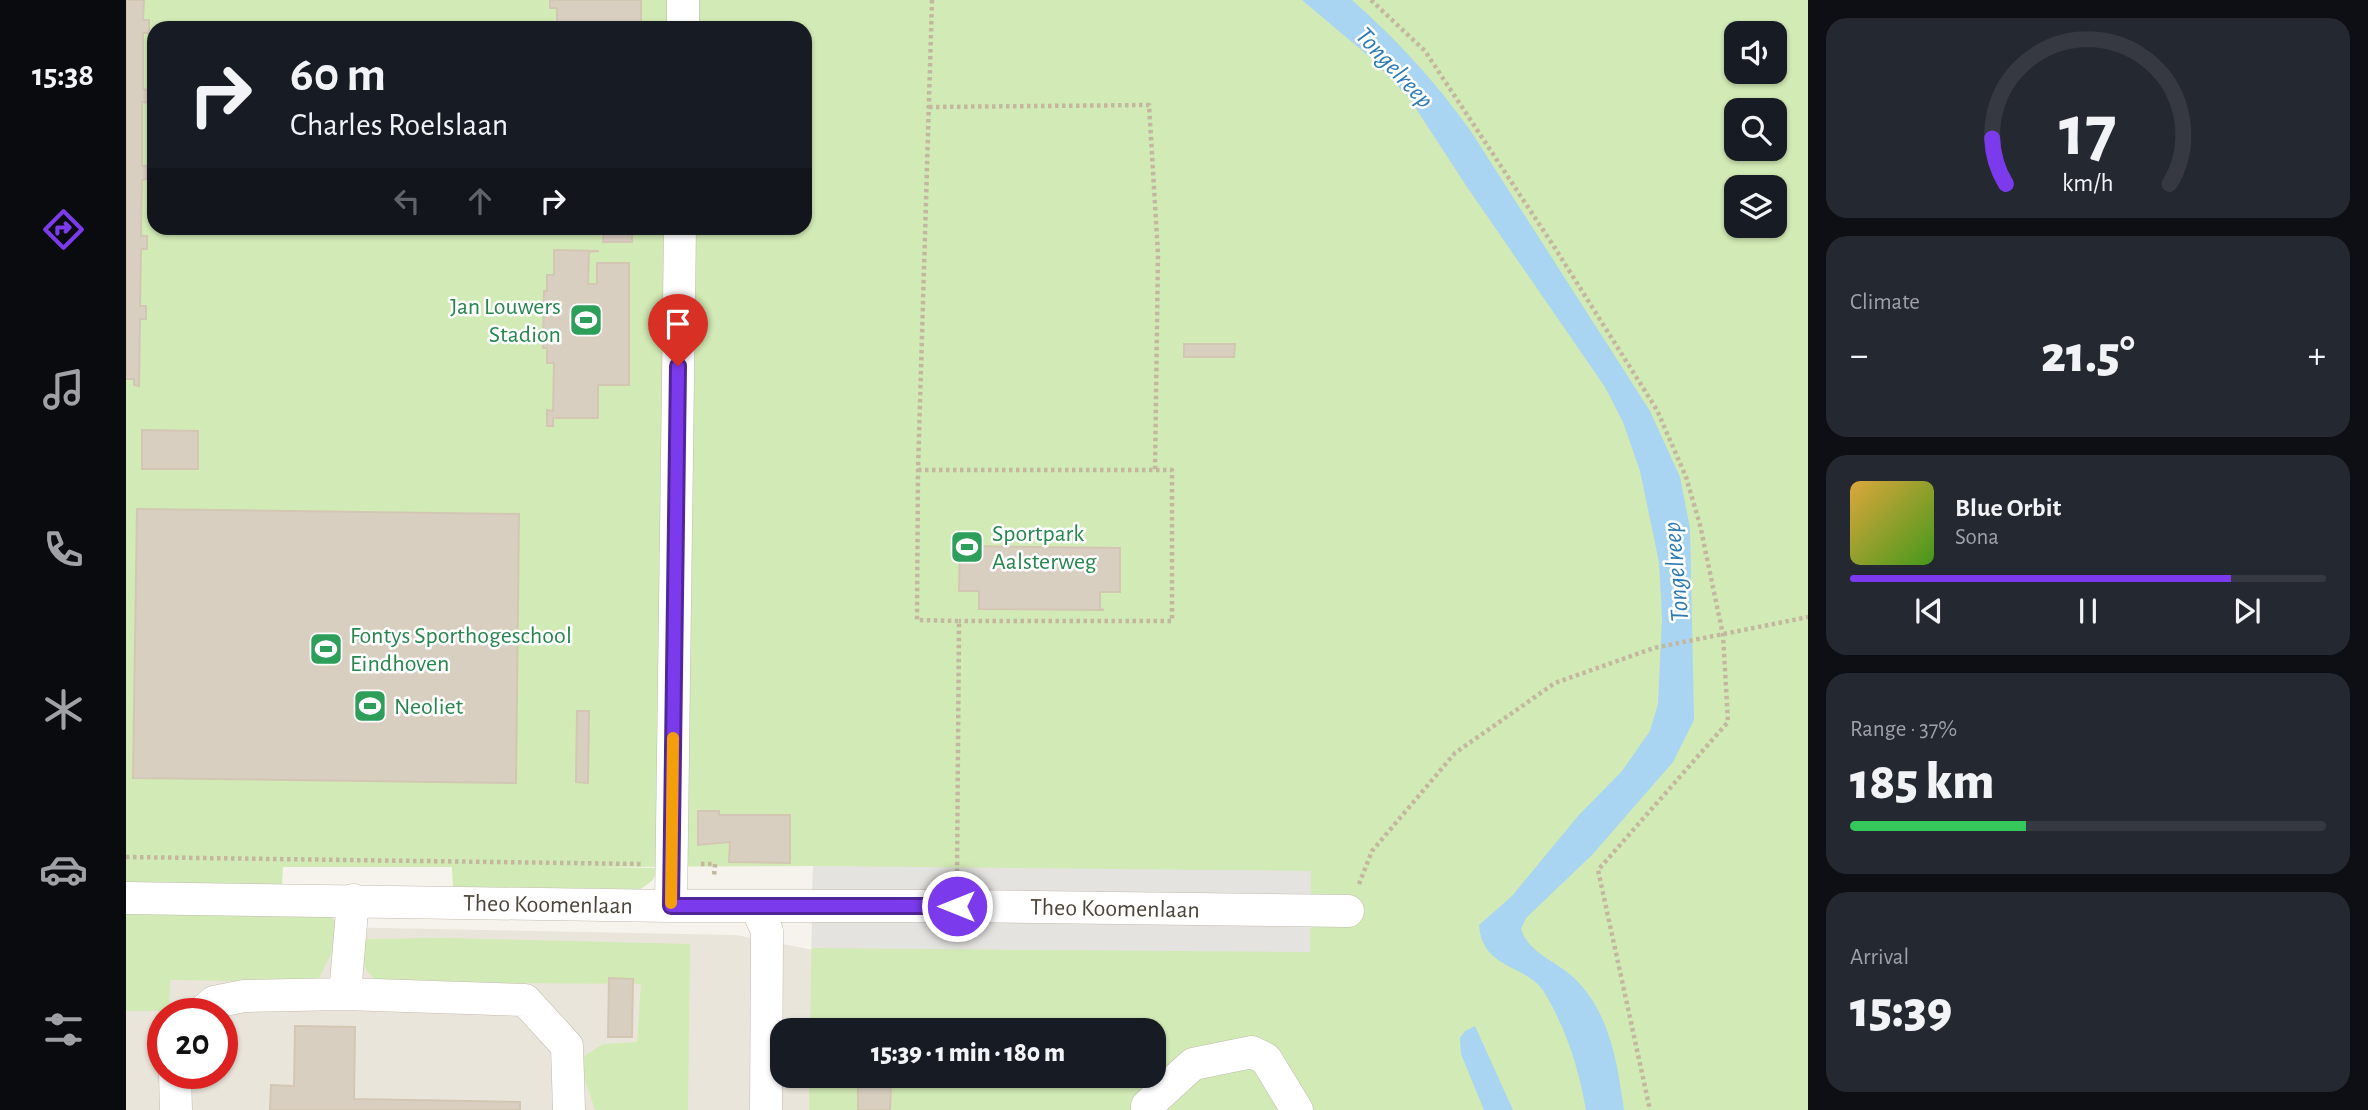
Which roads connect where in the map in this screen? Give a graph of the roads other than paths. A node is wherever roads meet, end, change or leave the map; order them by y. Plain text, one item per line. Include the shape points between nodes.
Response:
1 (683, 0) edge
2 (683, 21) edge
3 (680, 235) edge
4 (126, 898) edge
5 (353, 900) junction
6 (671, 906) junction
7 (756, 906) junction
8 (1348, 911) road end
9 (345, 994) junction
10 (234, 998) edge
11 (175, 1089) edge
12 (176, 1110) edge
13 (569, 1110) edge
14 (766, 1110) edge
15 (1147, 1110) edge
16 (1297, 1110) edge

1 - 2 street
3 - 6 street
4 - 5 street, Theo Koomenlaan
5 - 6 street, Theo Koomenlaan
5 - 9 street
6 - 7 street, Theo Koomenlaan
7 - 8 street, Theo Koomenlaan
7 - 14 street via 767,931
9 - 10 street
9 - 13 street via 525,1000 567,1046
11 - 12 street
15 - 16 street via 1193,1064 1252,1052 1266,1059

